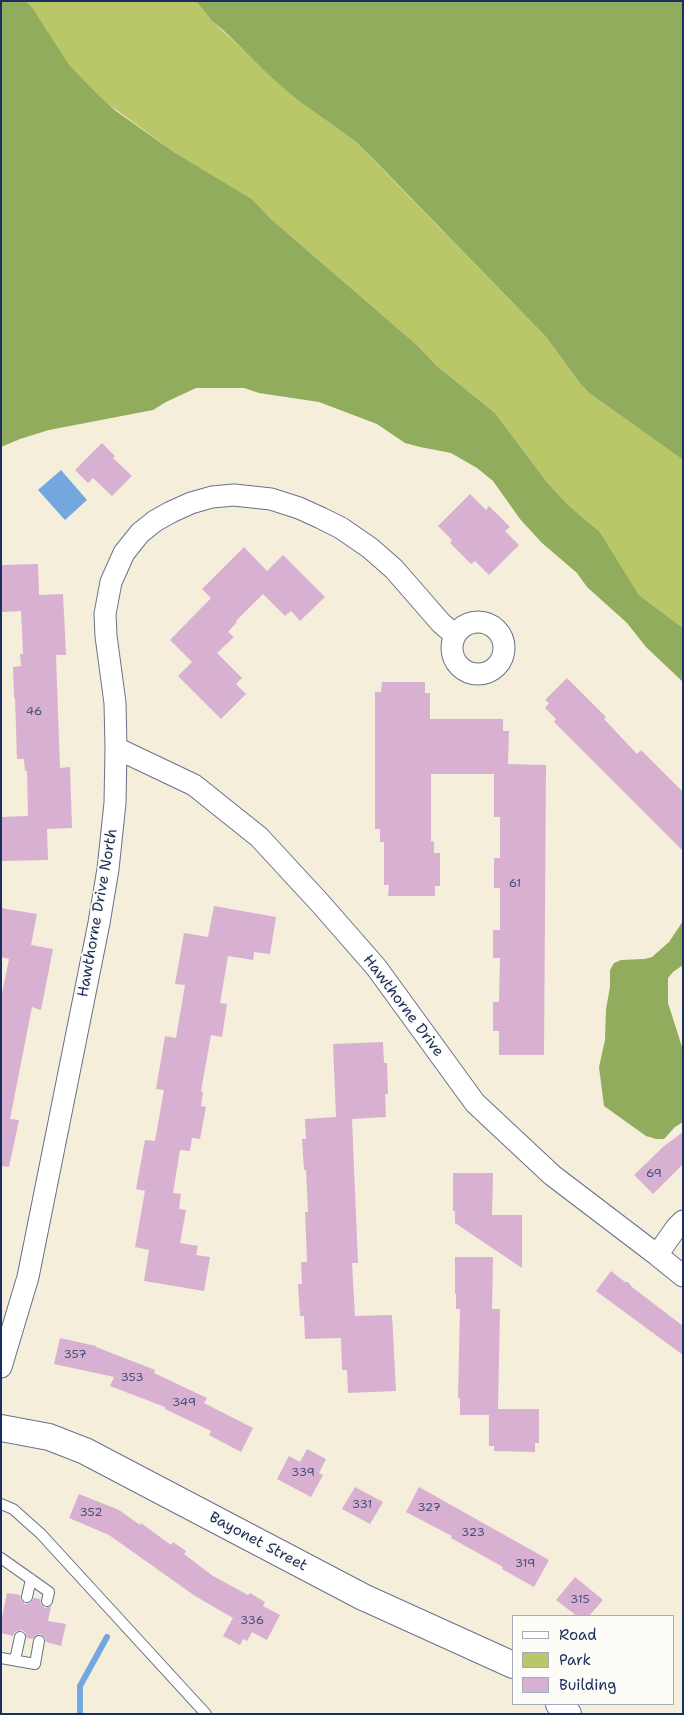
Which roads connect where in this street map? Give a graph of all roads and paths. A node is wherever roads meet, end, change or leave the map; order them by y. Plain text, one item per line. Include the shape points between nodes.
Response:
1 (455, 635) dead end
2 (116, 748) junction
3 (683, 1221) edge
4 (657, 1255) junction
5 (683, 1276) edge
6 (1, 1367) edge
7 (1, 1428) edge
8 (1, 1504) edge
9 (1, 1558) edge
10 (31, 1579) junction
11 (27, 1597) dead end
12 (47, 1601) dead end
13 (20, 1637) dead end
14 (39, 1641) dead end
15 (1, 1658) edge
16 (15, 1660) junction
17 (512, 1666) edge
18 (206, 1714) edge

1 - 2 street, Hawthorne Drive North via 383,559 331,523 299,508 260,497 234,495 197,501 161,517 140,533 124,553 111,582 105,625 114,693
2 - 4 street, Hawthorne Drive via 194,785 259,837 376,967 475,1103 552,1176
2 - 6 street, Hawthorne Drive North via 113,836 99,923 28,1277
3 - 4 street
4 - 5 street, Hawthorne Drive
7 - 17 street, Bayonet Street via 50,1437 85,1451 363,1597
8 - 18 lane via 13,1509 41,1534
9 - 10 lane
10 - 11 lane
10 - 12 lane via 49,1592
13 - 16 lane
14 - 16 lane via 35,1664
15 - 16 lane

